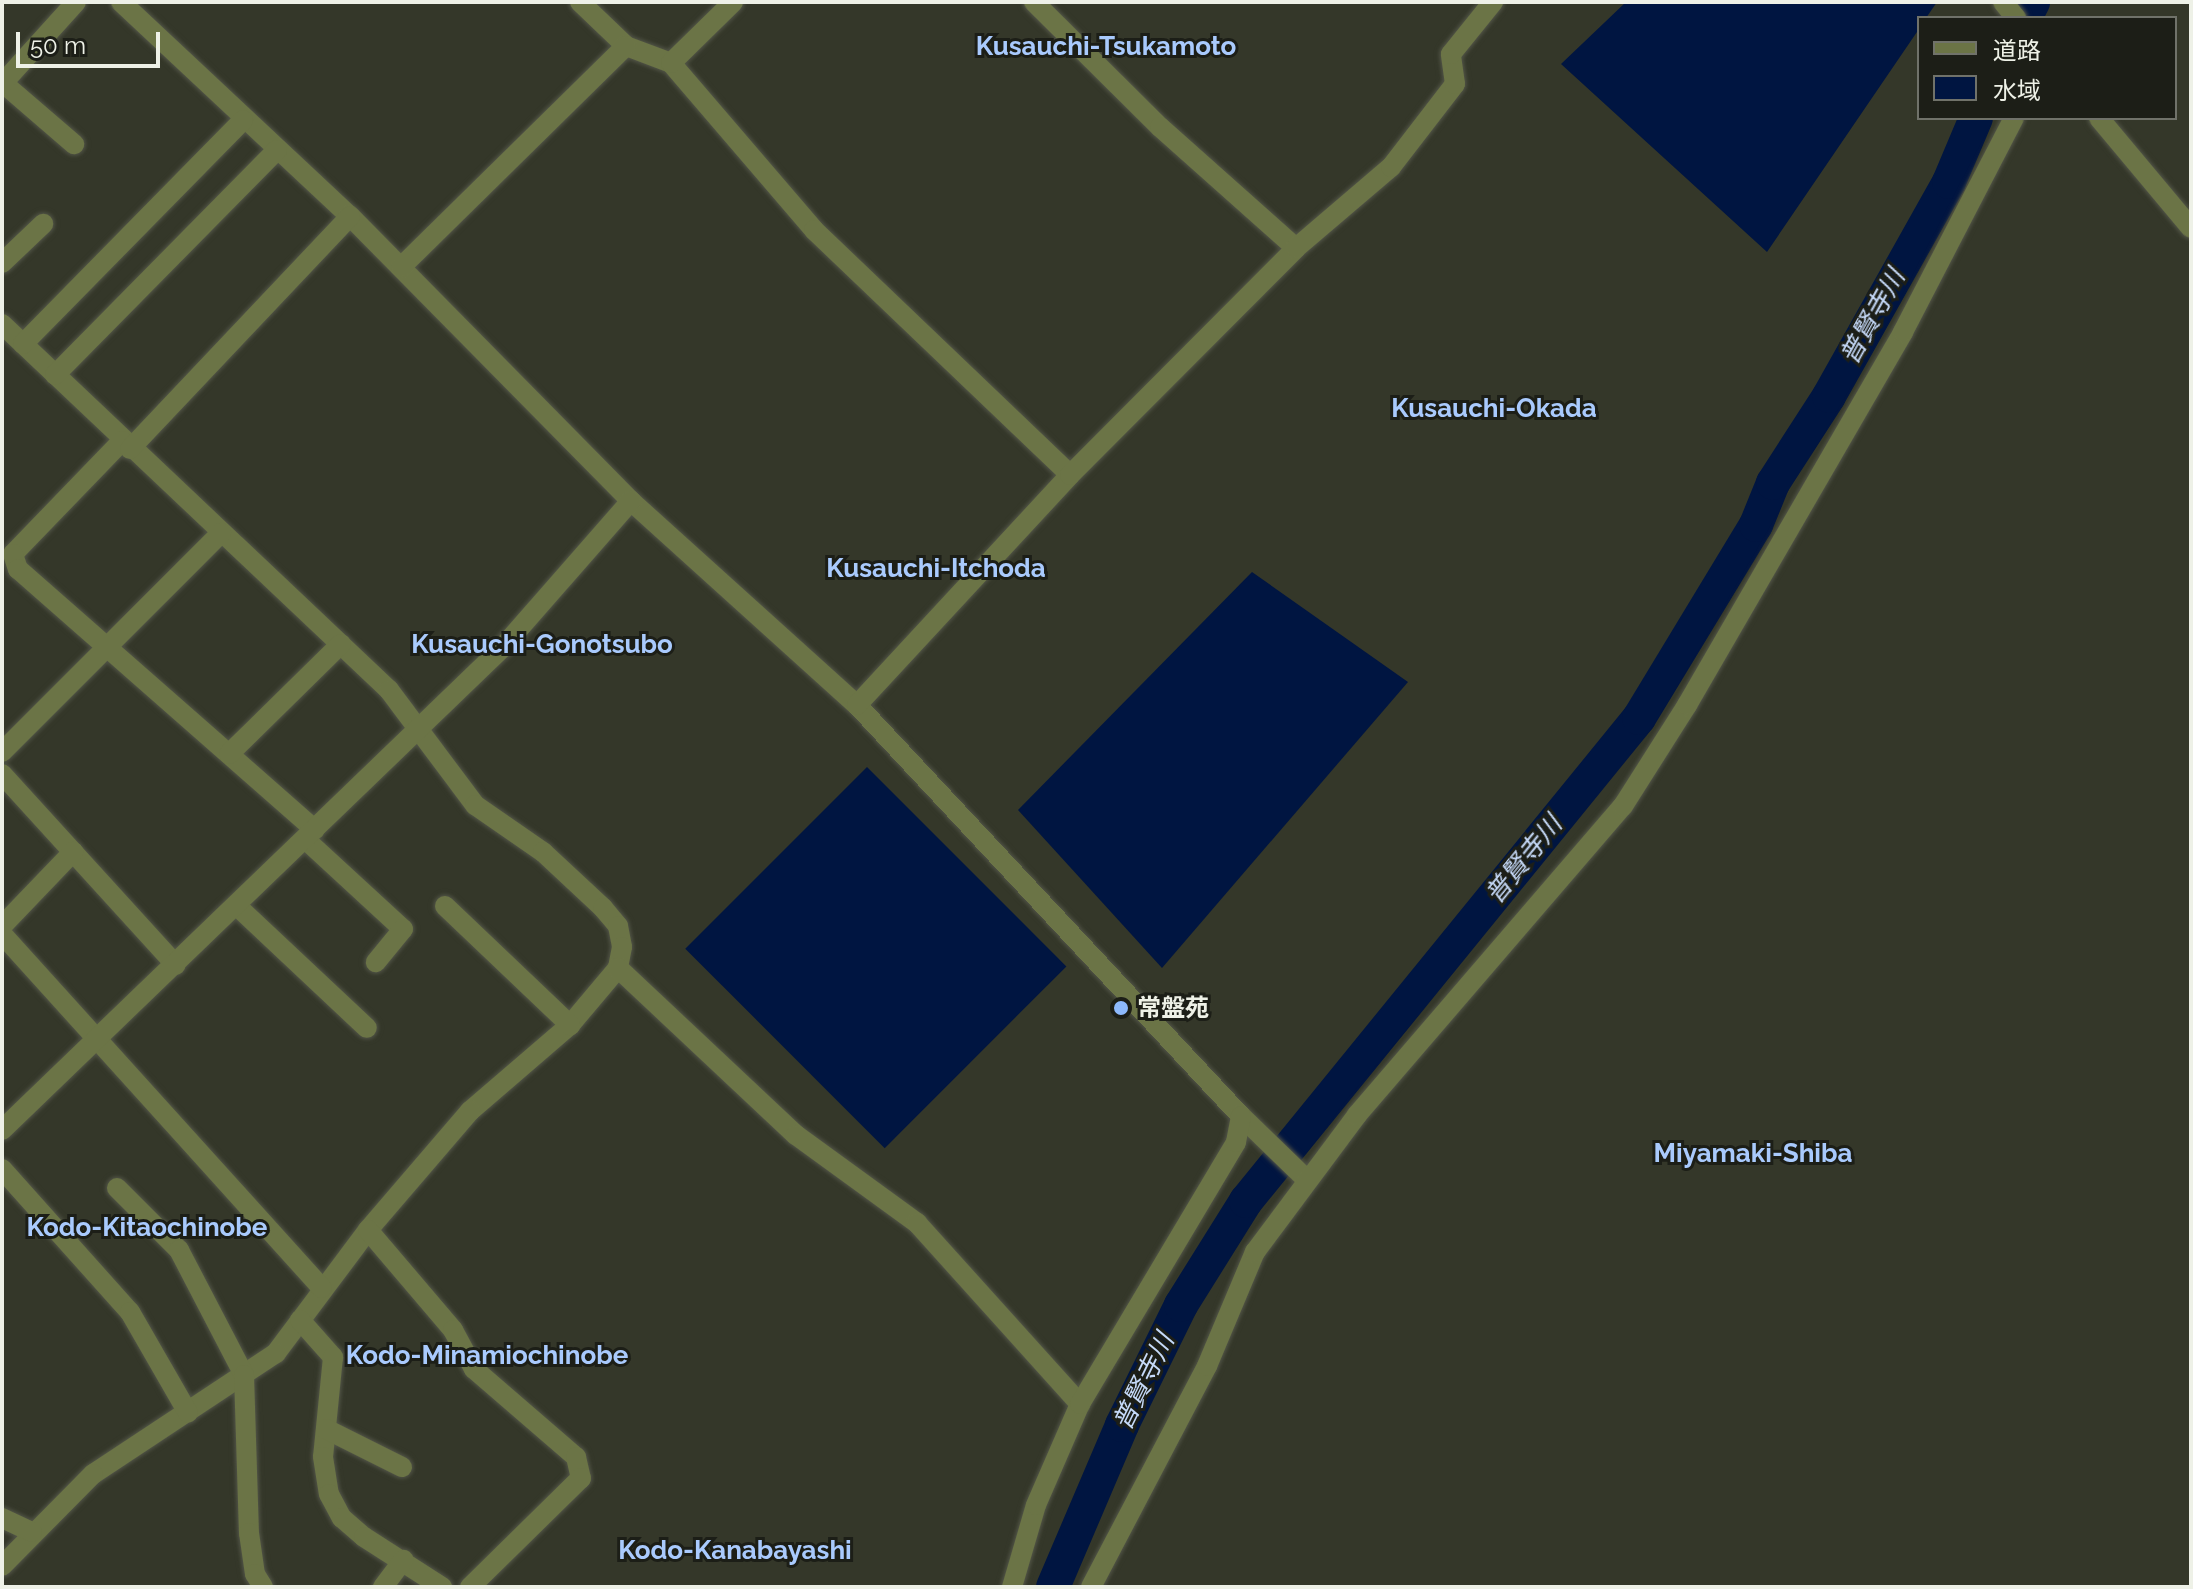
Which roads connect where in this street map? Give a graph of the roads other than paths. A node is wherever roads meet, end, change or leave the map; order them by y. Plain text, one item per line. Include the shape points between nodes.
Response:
1 (76, 2) edge
2 (121, 2) edge
3 (580, 2) edge
4 (733, 2) edge
5 (1034, 2) edge
6 (1493, 2) edge
7 (626, 46) junction
8 (671, 63) junction
9 (2, 84) edge
10 (243, 120) junction
11 (2013, 120) edge
12 (2101, 120) edge
13 (74, 144) dead end
14 (277, 150) junction
15 (350, 216) junction
16 (43, 224) dead end
17 (2191, 228) edge
18 (1296, 248) junction
19 (2, 263) edge
20 (401, 267) junction
21 (2, 324) edge
22 (23, 344) junction
23 (55, 375) junction
24 (126, 445) junction
25 (1070, 475) junction
26 (631, 501) junction
27 (221, 533) junction
28 (341, 644) junction
29 (108, 648) junction
30 (857, 705) junction
31 (419, 729) junction
32 (2, 752) edge
33 (229, 754) junction
34 (2, 774) edge
35 (310, 835) junction
36 (73, 852) junction
37 (237, 906) junction
38 (445, 906) dead end
39 (2, 926) edge
40 (2, 934) edge
41 (376, 962) dead end
42 (176, 965) junction
43 (618, 968) junction
44 (570, 1025) junction
45 (367, 1028) dead end
46 (101, 1038) junction
47 (1248, 1124) junction
48 (2, 1130) edge
49 (2, 1169) edge
50 (1302, 1176) junction
51 (117, 1188) dead end
52 (368, 1230) junction
53 (322, 1288) junction
54 (300, 1320) junction
55 (244, 1375) junction
56 (1080, 1404) junction
57 (188, 1413) junction
58 (326, 1429) junction
59 (402, 1467) dead end
60 (2, 1518) edge
61 (32, 1532) junction
62 (403, 1560) junction
63 (2, 1566) edge
64 (263, 1587) edge
65 (383, 1587) edge
66 (442, 1587) edge
67 (470, 1587) edge
68 (1012, 1587) edge
69 (1091, 1587) edge

1 - 9 street
2 - 10 street
3 - 7 street
4 - 8 street
5 - 18 street via 1160,127
6 - 18 street via 1451,54 1455,84 1391,167
7 - 8 street
7 - 20 street
8 - 25 street via 814,230
9 - 13 street
10 - 14 street
10 - 22 street
11 - 50 street via 1903,332 1623,806
12 - 17 street
14 - 15 street
14 - 23 street
15 - 20 street
15 - 24 street
16 - 19 street
18 - 25 street
20 - 26 street
21 - 22 street
22 - 23 street
23 - 24 street
24 - 27 street
24 - 29 street via 13,554 18,569
25 - 30 street
26 - 30 street
26 - 31 street via 503,647
27 - 28 street
27 - 29 street
28 - 31 street via 389,690
28 - 33 street
29 - 32 street
29 - 33 street
30 - 47 street
31 - 35 street
31 - 43 street via 475,805 543,852 618,926
33 - 35 street
34 - 36 street
35 - 37 street
35 - 41 street via 403,929
36 - 39 street
36 - 42 street
37 - 42 street
37 - 45 street
38 - 44 street
40 - 46 street
42 - 46 street
43 - 44 street
43 - 56 street via 796,1135 917,1223
44 - 52 street via 470,1111
46 - 48 street
46 - 53 street
47 - 50 street
47 - 56 street
49 - 57 street via 130,1312
50 - 69 street via 1255,1252 1207,1366
51 - 55 street via 179,1250
52 - 53 street
52 - 67 street via 453,1330 474,1369 576,1457 581,1478
53 - 54 street
54 - 55 street via 276,1353
54 - 58 street via 333,1357
55 - 57 street
55 - 64 street via 249,1533 255,1574
56 - 68 street via 1036,1505
57 - 61 street via 93,1474
58 - 59 street
58 - 62 street via 323,1457 329,1494 342,1518
60 - 61 street
61 - 63 street
62 - 65 street
62 - 66 street

